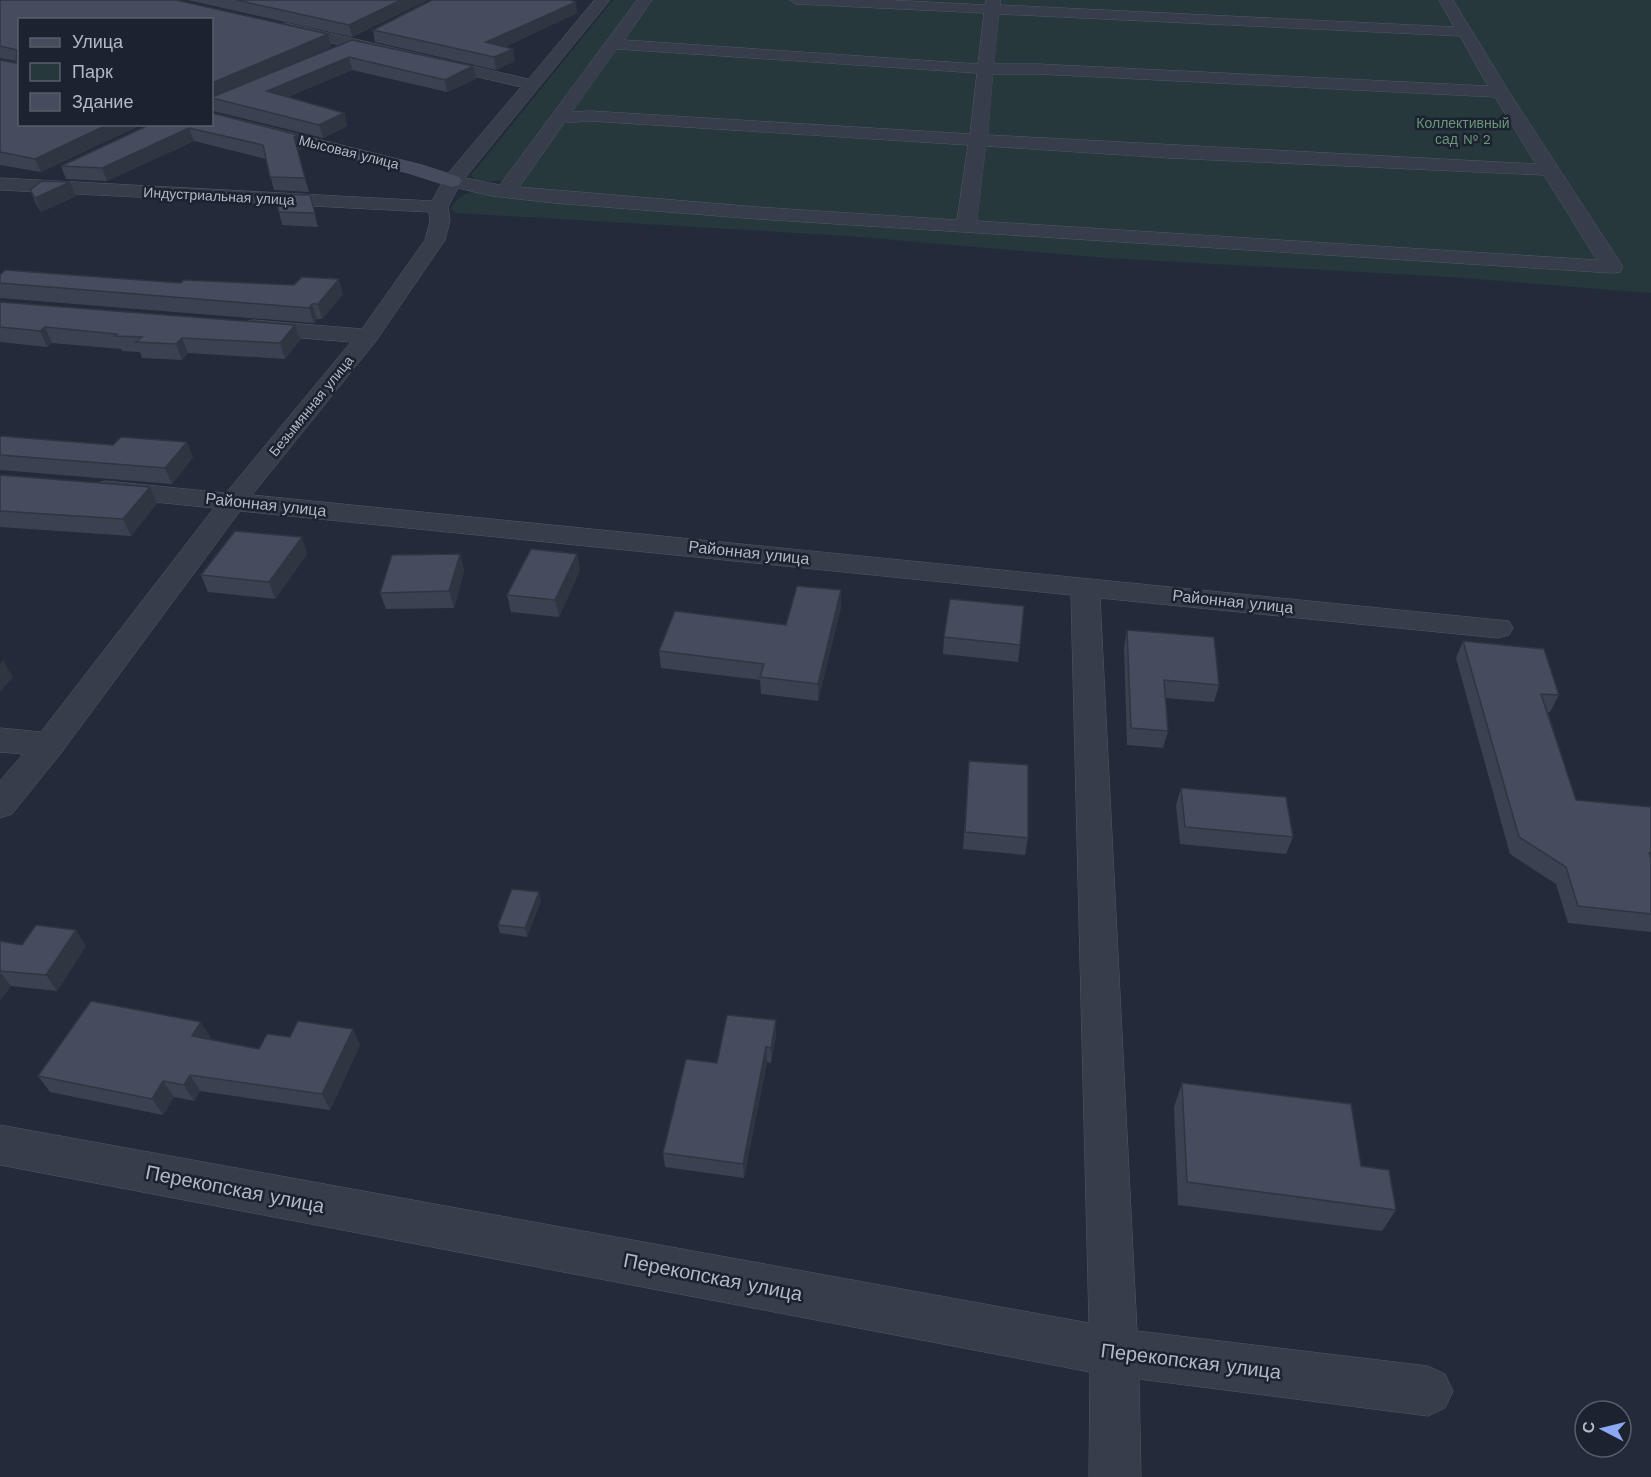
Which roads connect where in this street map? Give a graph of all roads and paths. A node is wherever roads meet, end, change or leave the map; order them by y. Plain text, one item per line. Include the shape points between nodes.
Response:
1 (645, 0) edge
2 (796, 0) edge
3 (1446, 0) edge
4 (592, 4) edge
5 (993, 4) edge
6 (273, 26) edge
7 (1464, 32) junction
8 (375, 34) edge
9 (355, 44) junction
10 (613, 44) junction
11 (333, 53) edge
12 (986, 69) junction
13 (533, 84) junction
14 (1500, 92) junction
15 (213, 118) edge
16 (560, 118) junction
17 (978, 140) junction
18 (71, 167) edge
19 (1550, 170) junction
20 (452, 181) junction
21 (29, 186) junction
22 (506, 191) junction
23 (5, 192) edge
24 (438, 207) junction
25 (966, 226) junction
26 (226, 325) edge
27 (368, 336) junction
28 (82, 487) edge
29 (234, 500) junction
30 (1085, 586) junction
31 (1498, 628) dead end
32 (0, 740) edge
33 (50, 745) junction
34 (0, 805) edge
35 (0, 1145) edge
36 (1114, 1352) junction
37 (1428, 1391) dead end
38 (1115, 1477) edge

1 - 10 street
2 - 5 street
3 - 7 street
4 - 13 street, Безымянная улица
5 - 7 street
5 - 12 street
6 - 9 street
7 - 14 street
8 - 9 street
9 - 11 street
9 - 13 street
10 - 12 street
10 - 16 street
12 - 14 street
12 - 17 street
13 - 20 street, Безымянная улица
14 - 19 street
15 - 20 street, Мысовая улица
16 - 17 street via 590,116
16 - 22 street
17 - 19 street
17 - 25 street
18 - 21 street
19 - 25 street via 1612,267
20 - 22 street
20 - 24 street, Безымянная улица
21 - 23 street, Индустриальная улица
21 - 24 street, Индустриальная улица
22 - 25 street
24 - 27 street, Безымянная улица via 440,221 435,240
26 - 27 street
27 - 29 street, Безымянная улица
28 - 29 street, Районная улица
29 - 30 street, Районная улица
29 - 33 street, Безымянная улица
30 - 31 street, Районная улица
30 - 36 street
32 - 33 street
33 - 34 street, Безымянная улица
35 - 36 street, Перекопская улица
36 - 37 street, Перекопская улица
36 - 38 street

